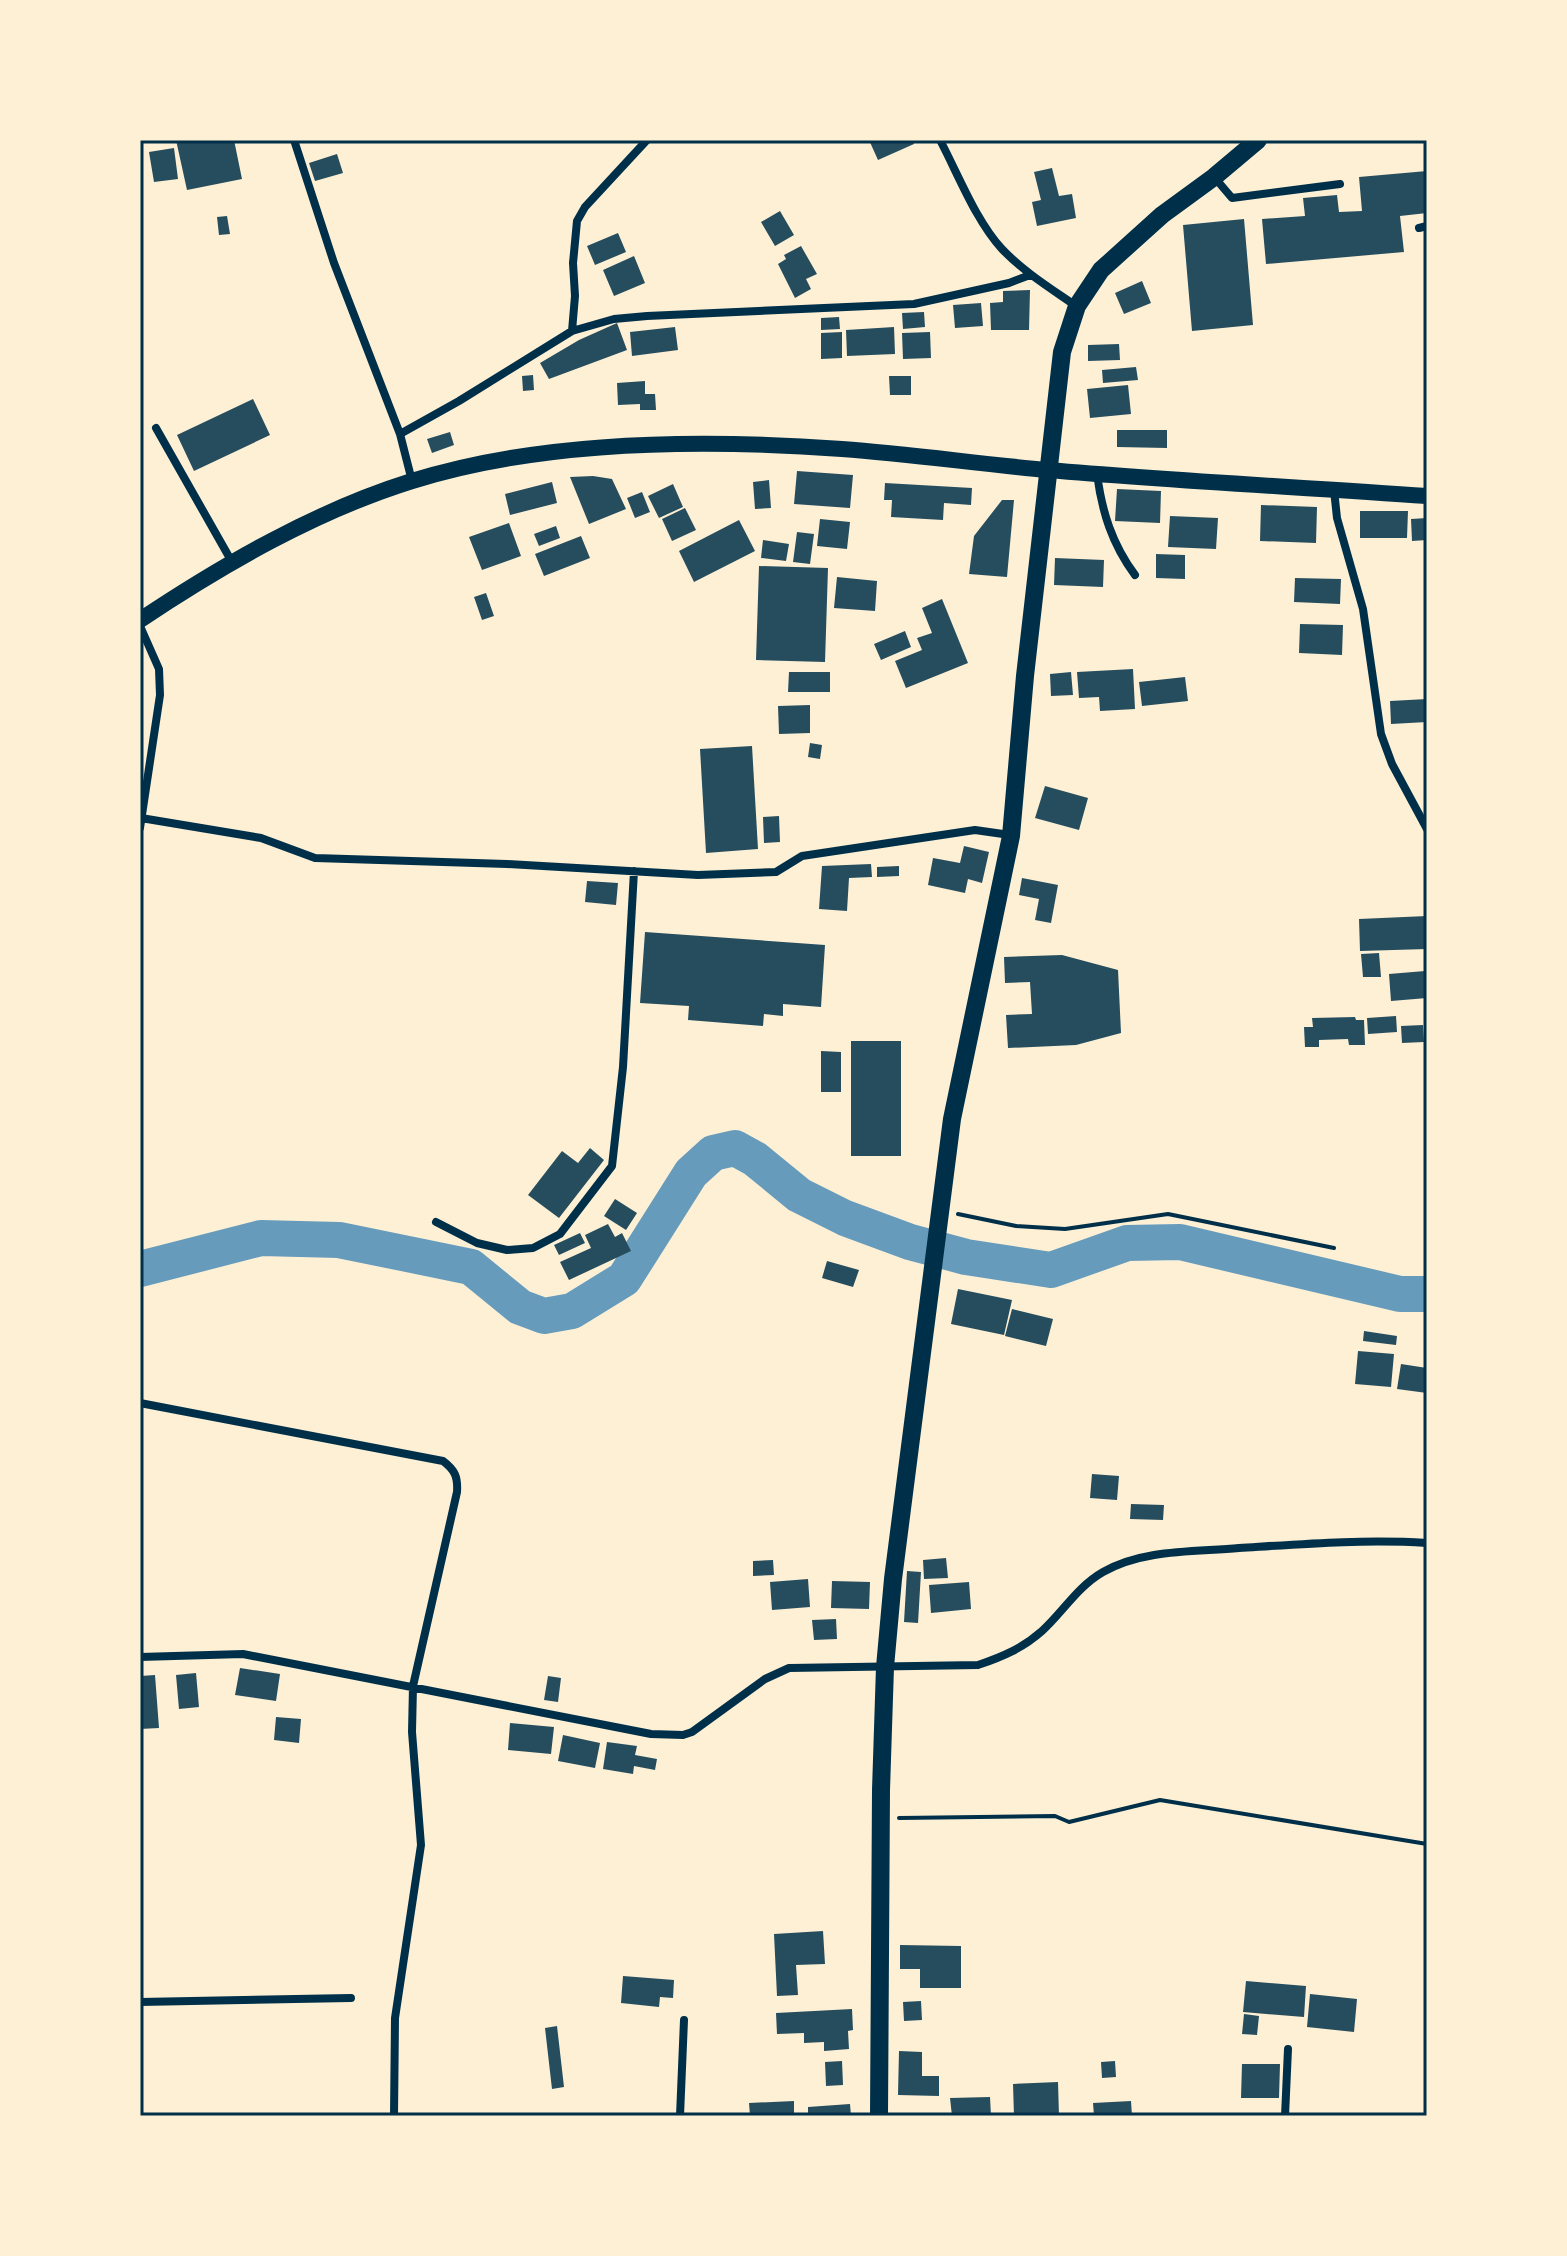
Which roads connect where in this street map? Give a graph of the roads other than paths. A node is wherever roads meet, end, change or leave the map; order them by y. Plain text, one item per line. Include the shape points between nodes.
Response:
1 (294, 140) edge
2 (647, 140) edge
3 (940, 140) edge
4 (1258, 140) edge
5 (1214, 177) junction
6 (1340, 184) dead end
7 (1030, 275) junction
8 (1077, 306) junction
9 (572, 331) junction
10 (156, 428) dead end
11 (400, 434) junction
12 (1048, 470) junction
13 (1097, 473) junction
14 (412, 481) junction
15 (1334, 490) junction
16 (1427, 496) edge
17 (232, 563) junction
18 (1135, 575) dead end
19 (140, 620) edge
20 (140, 626) edge
21 (141, 818) edge
22 (140, 828) edge
23 (1427, 829) edge
24 (1011, 836) junction
25 (634, 871) junction
26 (436, 1222) dead end
27 (140, 1403) edge
28 (1427, 1543) edge
29 (140, 1657) edge
30 (885, 1667) junction
31 (413, 1686) junction
32 (351, 1998) dead end
33 (140, 2002) edge
34 (684, 2020) dead end
35 (1288, 2049) dead end
36 (394, 2116) edge
37 (680, 2116) edge
38 (879, 2116) edge
39 (1285, 2116) edge

1 - 11 street via 334,263
2 - 9 street via 577,221
3 - 7 street via 999,246
4 - 5 main road
5 - 6 street via 1232,198
5 - 8 main road via 1123,248
7 - 8 street
7 - 9 street via 914,304 647,316
8 - 12 main road via 1062,352
9 - 11 street
10 - 17 street
11 - 14 street
12 - 13 main road
12 - 14 main road via 841,449 665,446 522,456
12 - 24 main road
13 - 15 main road
13 - 18 street via 1112,537
14 - 17 main road via 283,535
15 - 16 main road
15 - 23 street via 1363,609 1381,734
17 - 19 main road
20 - 21 street via 159,669 160,695
21 - 22 street
21 - 25 street via 261,838 315,858
24 - 25 street via 975,830 895,841 802,856 776,872
24 - 30 main road via 952,1119
25 - 26 street via 612,1166 560,1234 533,1248 507,1250 477,1243
27 - 31 street via 443,1461 453,1469 457,1492
28 - 30 street via 1325,1542 1157,1554 1129,1561 1086,1583 1043,1631 1007,1655 978,1665
29 - 31 street via 243,1654
30 - 31 street via 789,1668 683,1735 651,1734
30 - 38 main road
31 - 36 street via 421,1845 395,2018
32 - 33 street
34 - 37 street
35 - 39 street

